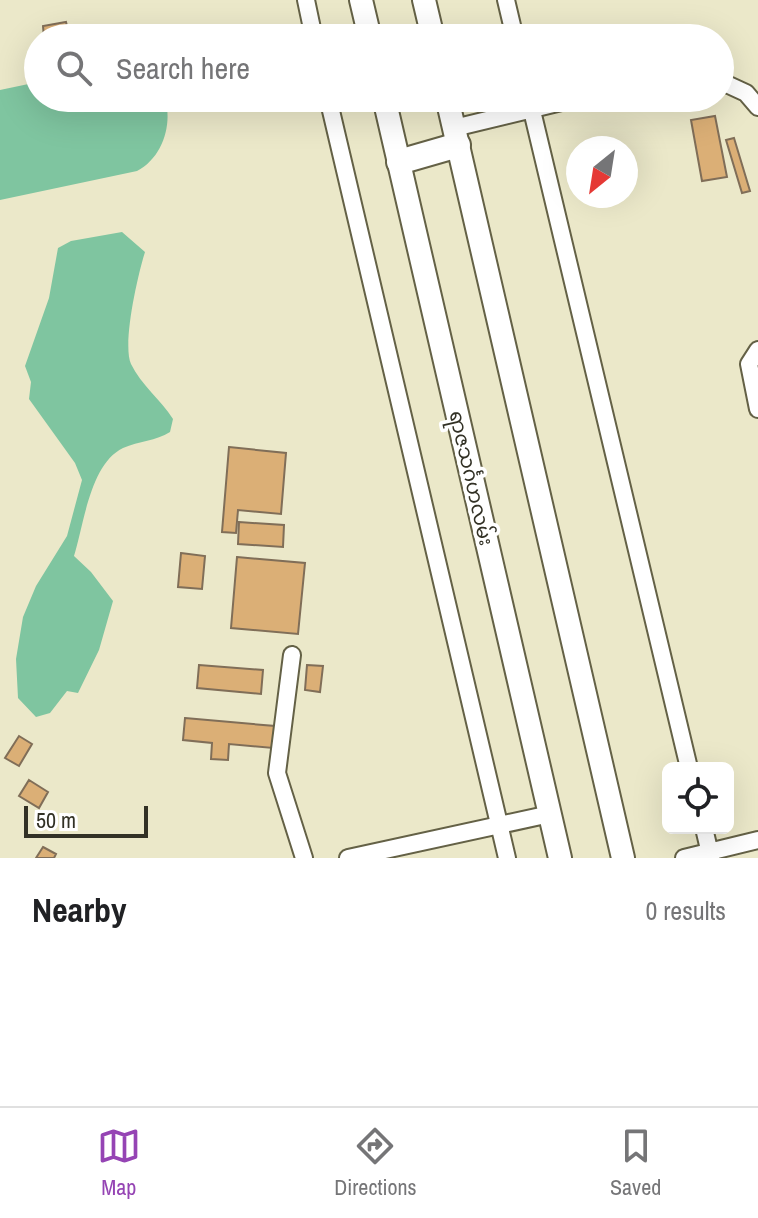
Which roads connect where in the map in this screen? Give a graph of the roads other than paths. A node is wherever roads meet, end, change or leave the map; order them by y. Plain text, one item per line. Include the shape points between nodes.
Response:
1 (306, 0) edge
2 (361, 0) edge
3 (424, 0) edge
4 (506, 0) edge
5 (311, 24) edge
6 (367, 24) edge
7 (430, 24) edge
8 (512, 24) edge
9 (734, 87) edge
10 (758, 107) edge
11 (331, 112) edge
12 (387, 112) edge
13 (450, 112) edge
14 (510, 112) edge
15 (532, 112) edge
16 (456, 137) junction
17 (399, 162) junction
18 (758, 350) edge
19 (758, 409) edge
20 (292, 655) dead end
21 (688, 762) edge
22 (550, 814) junction
23 (499, 824) junction
24 (705, 834) edge
25 (758, 840) edge
26 (710, 855) edge
27 (304, 858) edge
28 (348, 858) edge
29 (507, 858) edge
30 (560, 858) edge
31 (623, 858) edge
32 (684, 858) edge

1 - 5 street
2 - 6 main road
3 - 7 main road
4 - 8 street
9 - 10 street
11 - 23 street
12 - 17 main road, ရာဇသင်္ဂဟလမ်း
13 - 16 main road
14 - 16 street
15 - 21 street
16 - 17 highway
16 - 31 main road
17 - 22 main road, ရာဇသင်္ဂဟလမ်း
18 - 19 street via 749,364
20 - 27 street via 277,773
22 - 23 street
22 - 30 main road, ရာဇသင်္ဂဟလမ်း
23 - 28 street
23 - 29 street
24 - 26 street
25 - 26 street
26 - 32 street

